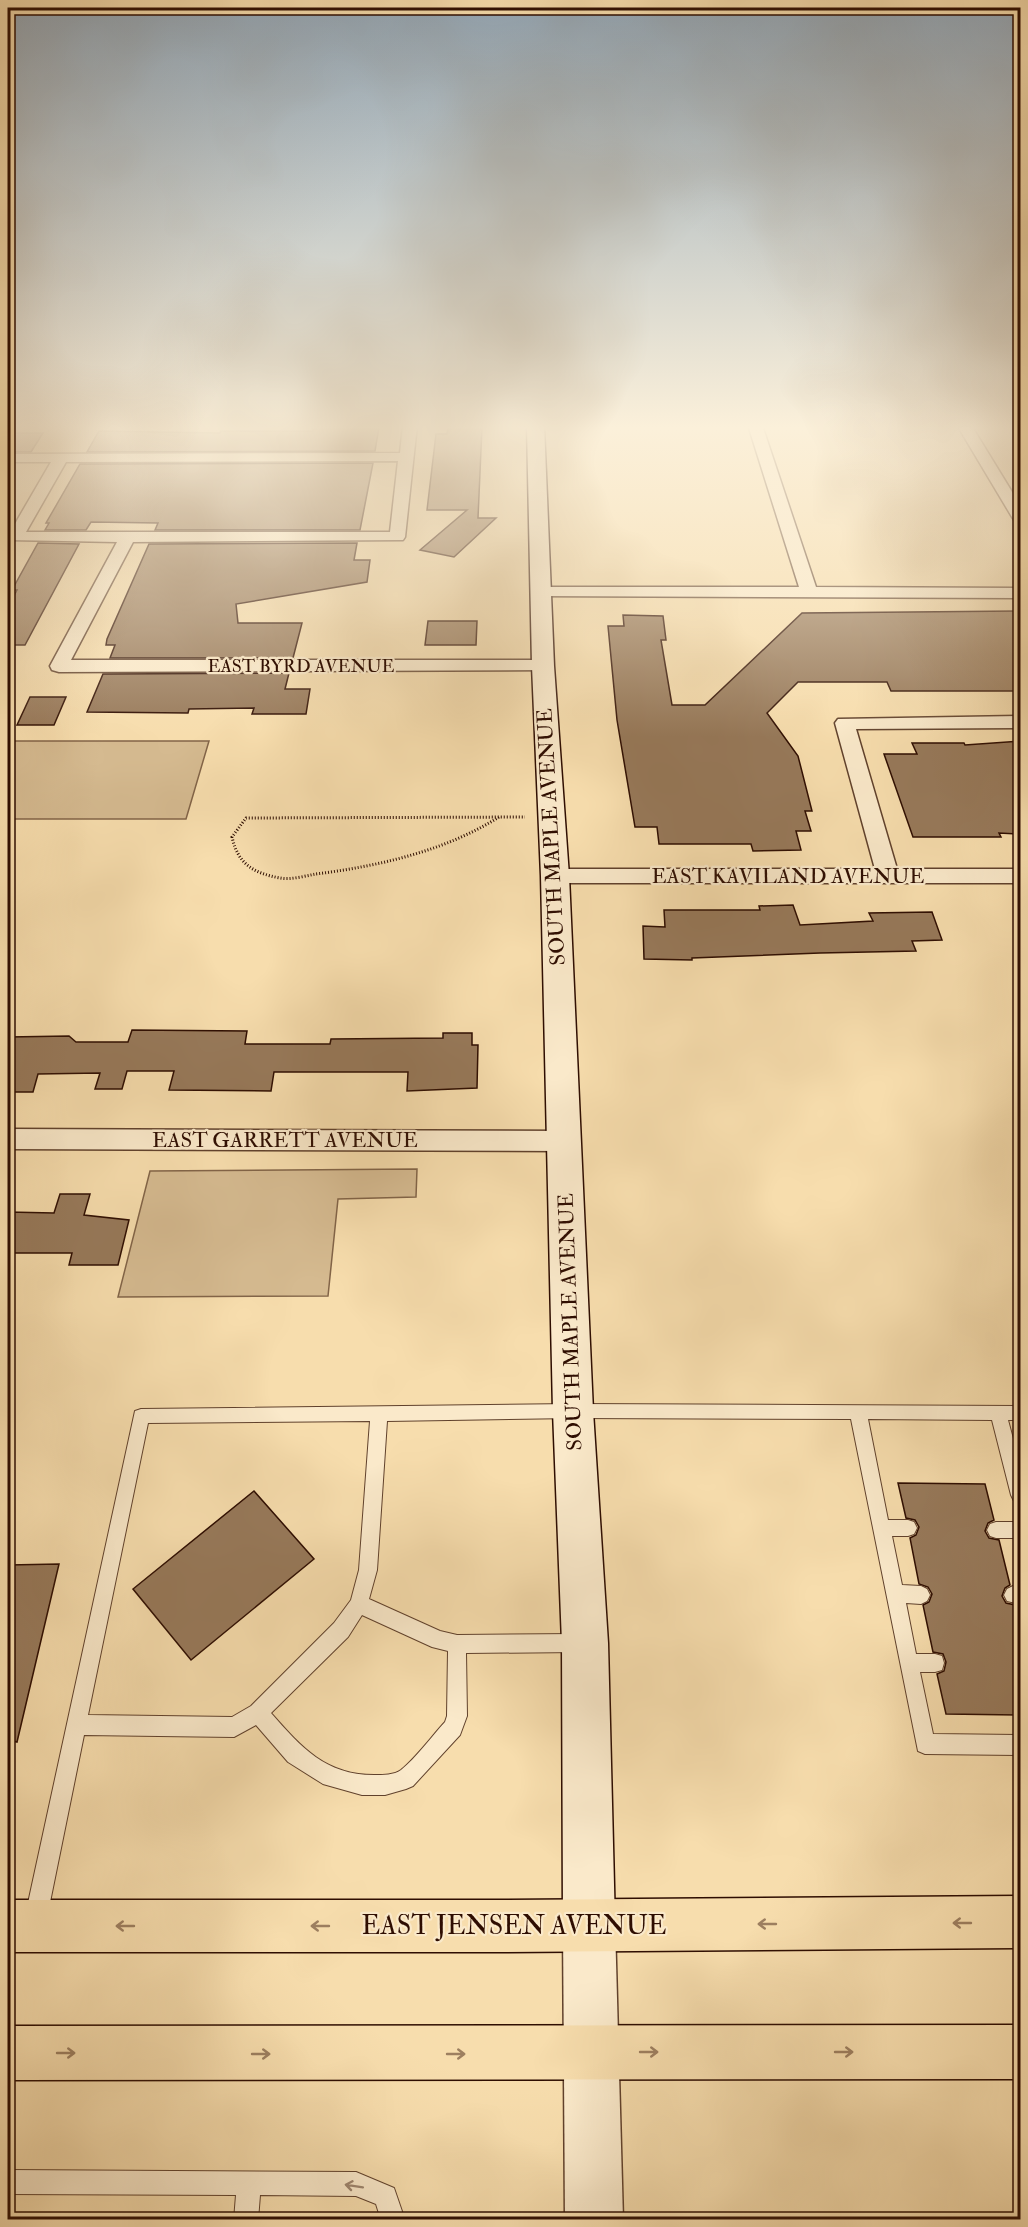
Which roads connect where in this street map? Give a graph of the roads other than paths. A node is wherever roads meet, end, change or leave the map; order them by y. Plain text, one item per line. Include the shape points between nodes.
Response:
1 (20, 529) edge
2 (398, 529) edge
3 (539, 529) edge
4 (788, 529) edge
5 (126, 538) junction
6 (542, 592) junction
7 (809, 592) junction
8 (1020, 593) edge
9 (543, 666) junction
10 (1020, 722) edge
11 (555, 876) junction
12 (888, 876) junction
13 (1020, 876) edge
14 (8, 1139) edge
15 (562, 1141) junction
16 (573, 1411) junction
17 (858, 1412) junction
18 (998, 1413) junction
19 (1020, 1413) edge
20 (380, 1414) junction
21 (1020, 1495) edge
22 (882, 1528) junction
23 (908, 1528) dead end
24 (996, 1530) dead end
25 (1020, 1530) edge
26 (895, 1594) junction
27 (921, 1594) dead end
28 (359, 1604) junction
29 (585, 1643) junction
30 (458, 1644) junction
31 (909, 1663) junction
32 (935, 1663) dead end
33 (258, 1713) junction
34 (78, 1725) junction
35 (1020, 1745) edge
36 (1020, 1923) edge
37 (589, 1924) junction
38 (21, 1926) edge
39 (590, 2052) junction
40 (1020, 2052) edge
41 (8, 2053) edge
42 (8, 2182) edge
43 (249, 2183) junction
44 (246, 2220) edge
45 (393, 2220) edge
46 (594, 2220) edge

1 - 5 street via 15,537
2 - 5 street via 397,537
3 - 6 main road, SOUTH MAPLE AVENUE
4 - 7 street
5 - 9 street, EAST BYRD AVENUE via 59,666
6 - 7 street
6 - 9 main road, SOUTH MAPLE AVENUE
7 - 8 street
9 - 11 main road, SOUTH MAPLE AVENUE
10 - 12 street via 845,723
11 - 12 street, EAST KAVILAND AVENUE
11 - 15 main road, SOUTH MAPLE AVENUE
12 - 13 street, EAST KAVILAND AVENUE
14 - 15 street, EAST GARRETT AVENUE
15 - 16 main road, SOUTH MAPLE AVENUE
16 - 17 lane
16 - 20 lane
16 - 29 main road, SOUTH MAPLE AVENUE
17 - 18 lane
17 - 22 lane
18 - 19 lane
18 - 21 lane
20 - 28 lane via 368,1570
20 - 34 lane via 141,1416
22 - 23 lane
22 - 26 lane
24 - 25 lane
26 - 27 lane
26 - 31 lane
28 - 30 lane via 439,1640
28 - 33 lane via 341,1630
29 - 30 lane
29 - 37 main road, SOUTH MAPLE AVENUE
30 - 33 lane via 457,1716 453,1728 406,1779 385,1785 362,1785 330,1777 295,1755
31 - 32 lane
31 - 35 lane via 925,1744
33 - 34 lane via 234,1727
34 - 38 lane
36 -> 37 main road, EAST JENSEN AVENUE
37 -> 38 main road, EAST JENSEN AVENUE
37 - 39 main road, SOUTH MAPLE AVENUE
39 -> 40 main road
41 -> 39 main road
39 - 46 main road, SOUTH MAPLE AVENUE
42 - 43 lane
43 - 44 lane
45 -> 43 lane via 386,2196 356,2184

